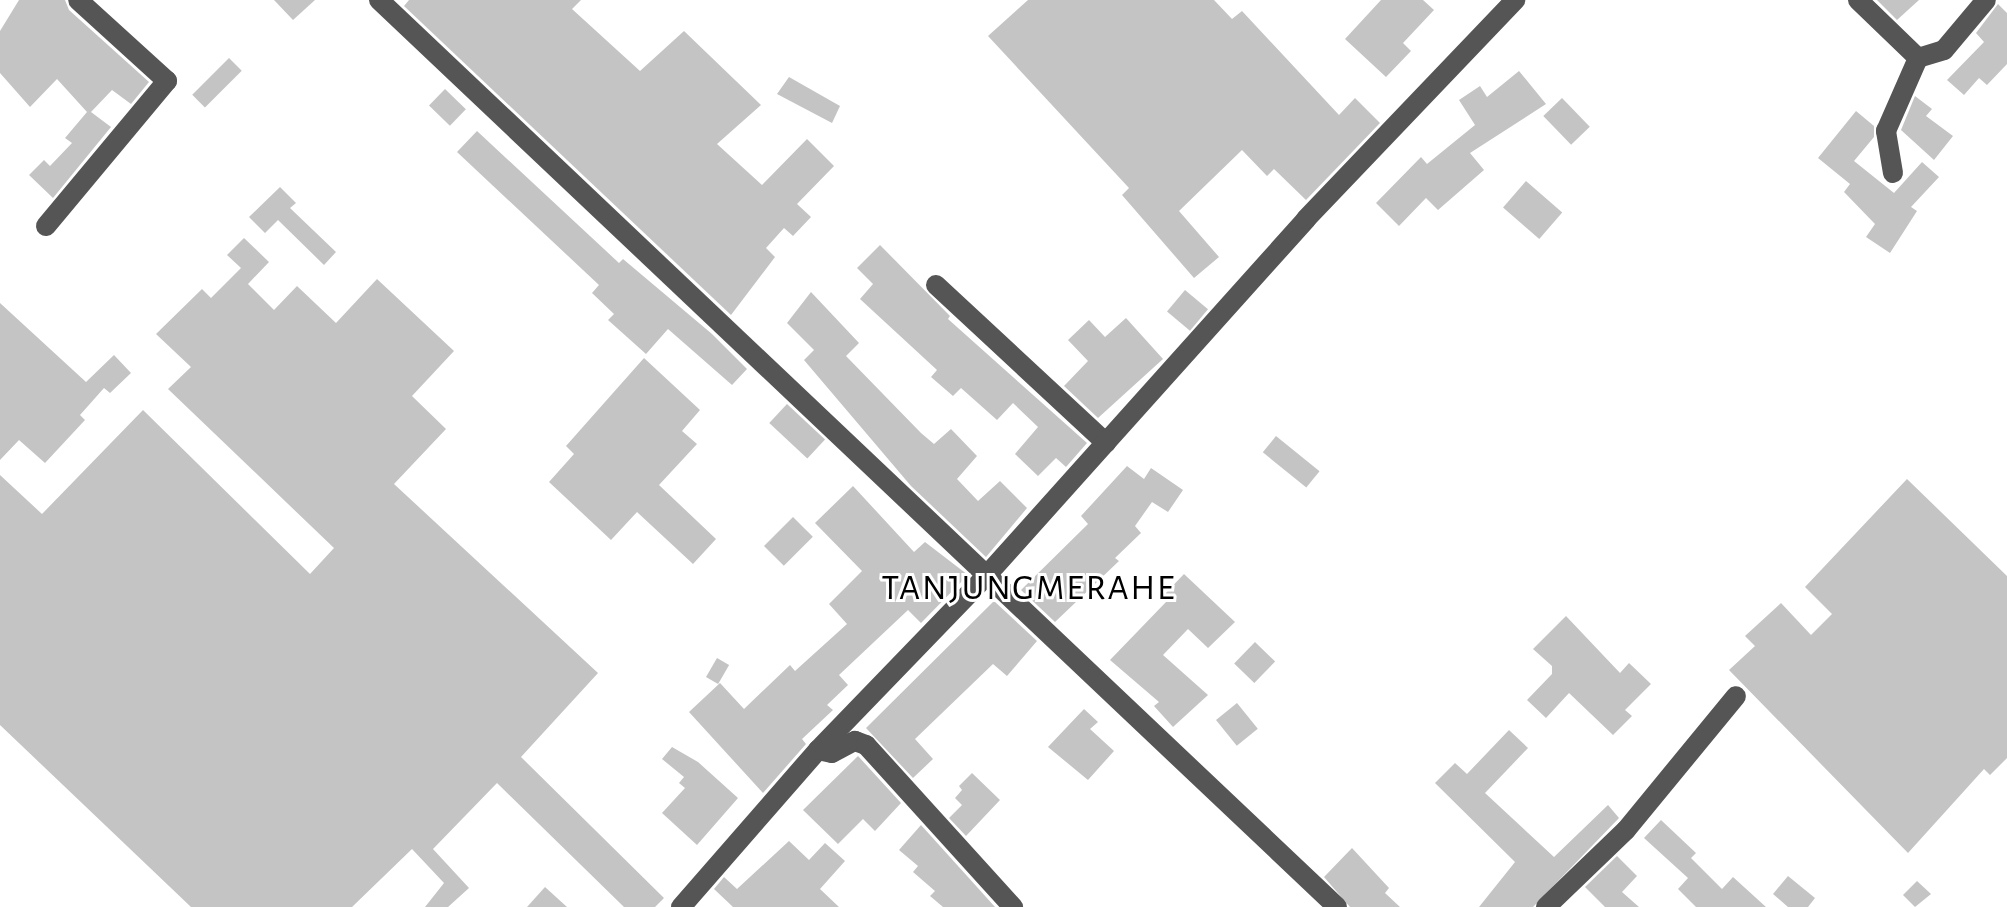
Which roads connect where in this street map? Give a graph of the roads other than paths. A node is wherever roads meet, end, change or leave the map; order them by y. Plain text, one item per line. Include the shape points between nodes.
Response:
1 (78, 0) edge
2 (379, 0) edge
3 (1515, 0) edge
4 (1858, 0) edge
5 (1986, 0) edge
6 (1918, 58) junction
7 (1893, 173) dead end
8 (46, 226) dead end
9 (936, 285) dead end
10 (1106, 443) junction
11 (987, 575) junction
12 (1736, 696) dead end
13 (818, 750) junction
14 (681, 907) edge
15 (1013, 907) edge
16 (1337, 907) edge
17 (1546, 907) edge

1 - 8 street via 167,81
2 - 11 street
3 - 10 street via 1306,219
4 - 6 street
5 - 6 street via 1944,50
6 - 7 street via 1886,131
9 - 10 street
10 - 11 street
11 - 13 street
11 - 16 street
12 - 17 street via 1626,830
13 - 14 street
13 - 15 street via 832,753 855,741 866,745

